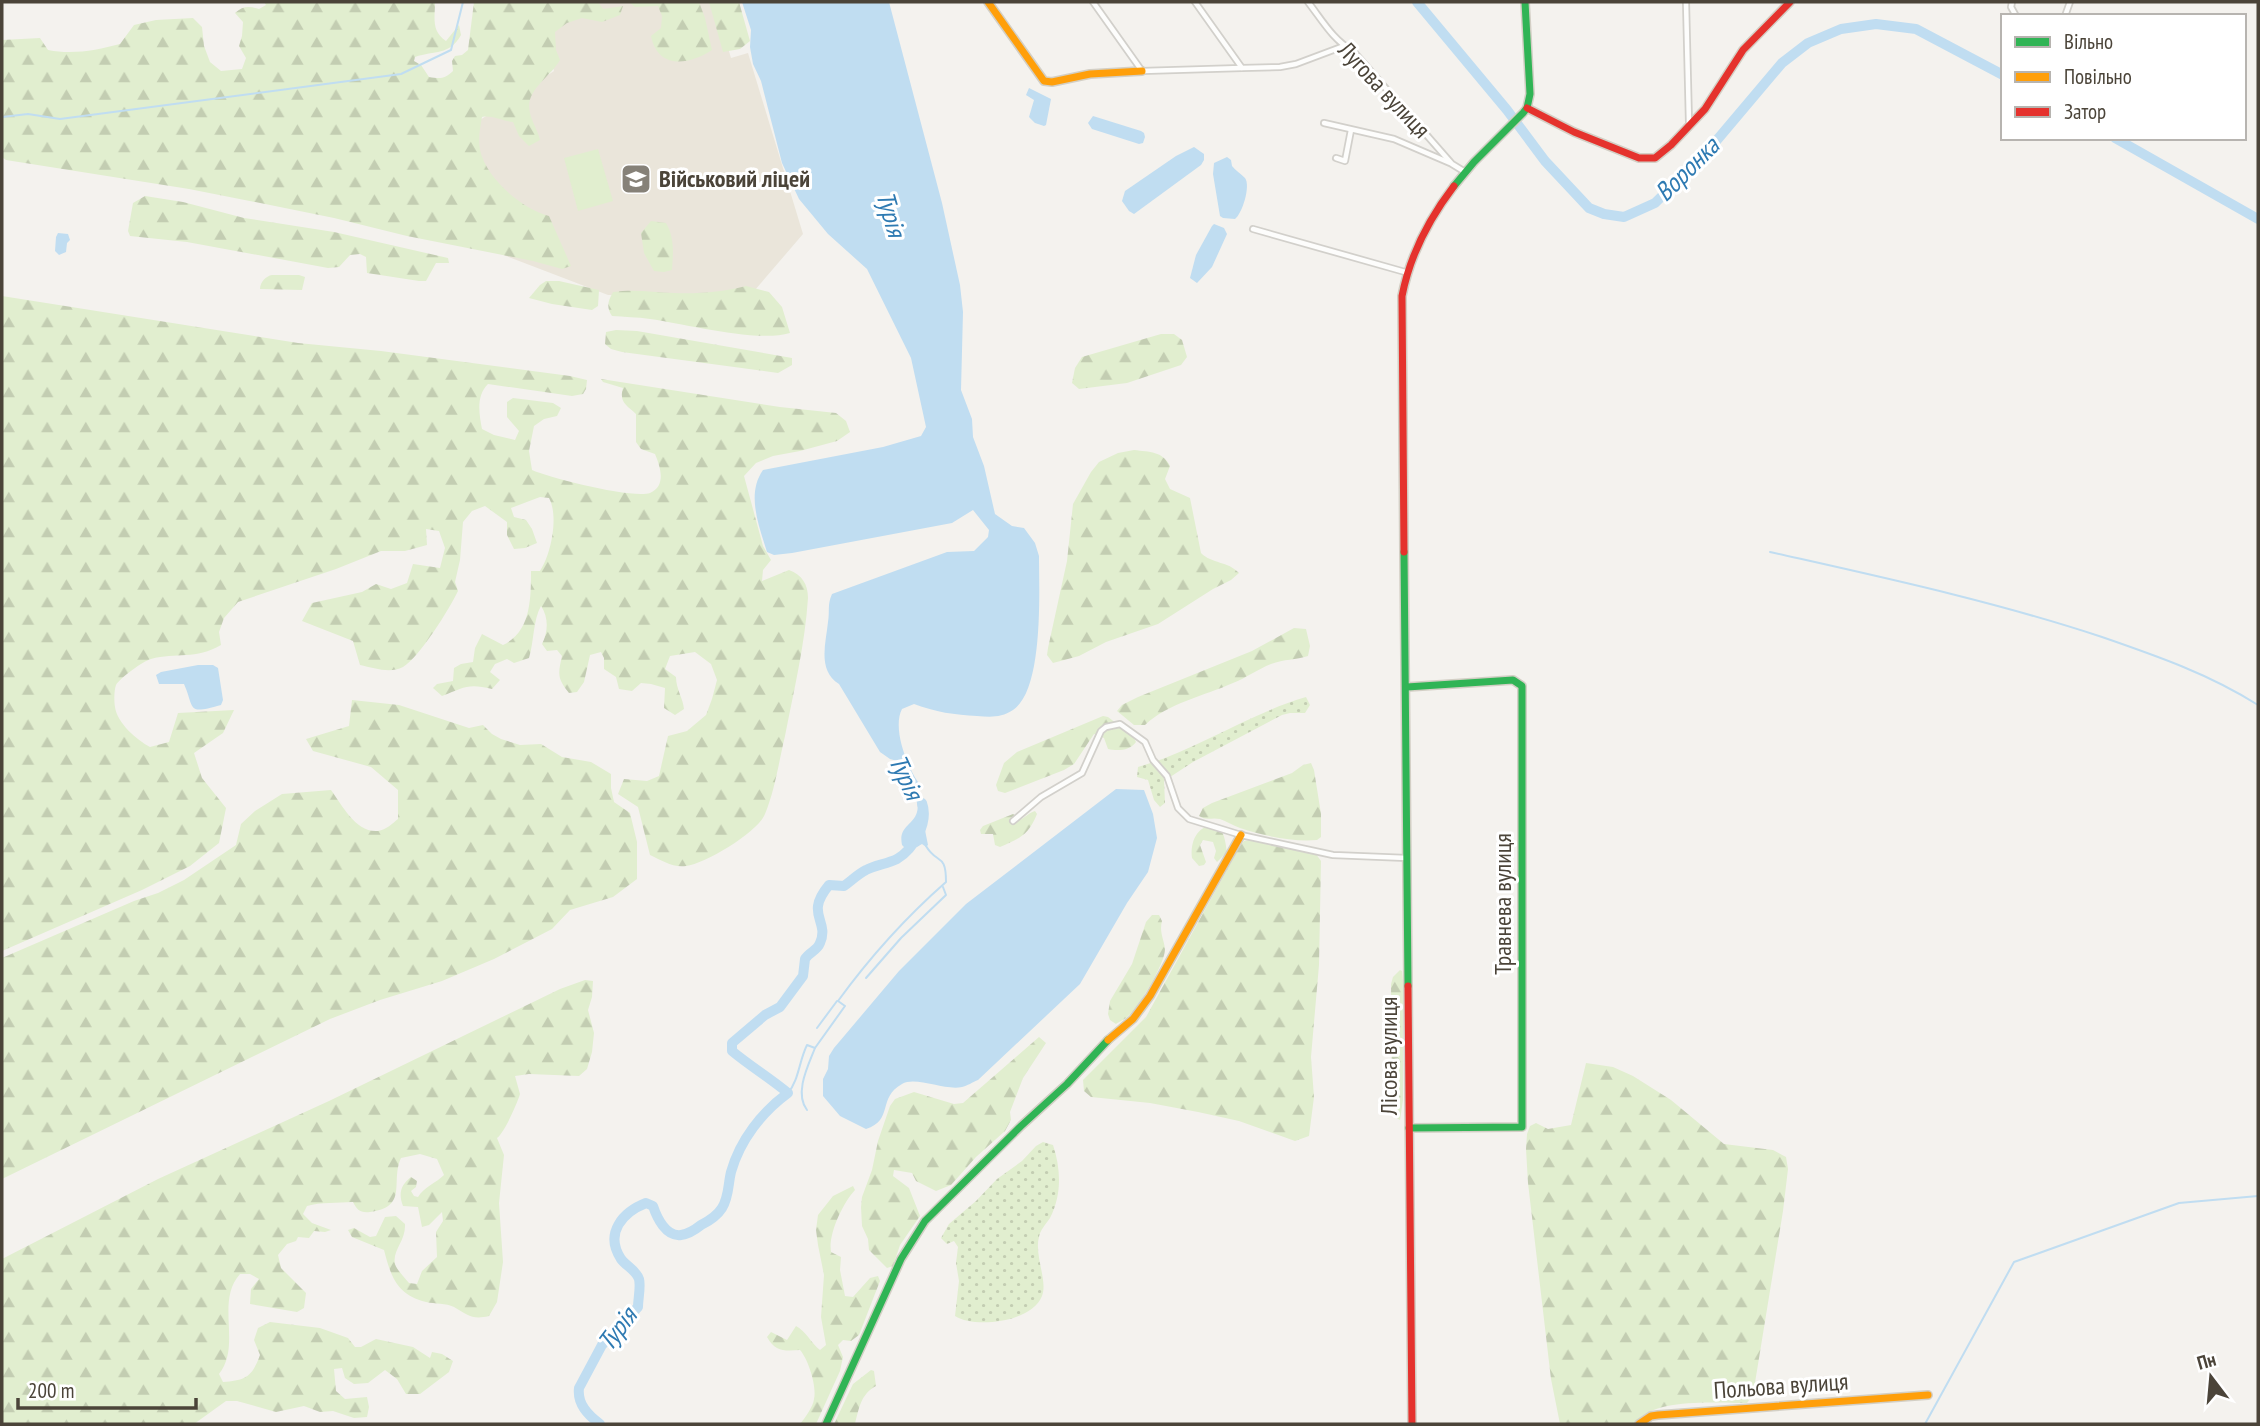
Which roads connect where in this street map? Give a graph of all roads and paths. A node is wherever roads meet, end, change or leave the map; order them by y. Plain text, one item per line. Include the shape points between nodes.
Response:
1 (988, 2) edge
2 (1093, 2) edge
3 (1195, 2) edge
4 (1308, 2) edge
5 (1525, 2) edge
6 (1686, 2) edge
7 (1790, 2) edge
8 (1344, 46) junction
9 (1242, 68) junction
10 (1142, 71) junction
11 (1527, 108) junction
12 (1324, 123) dead end
13 (1689, 124) junction
14 (1352, 130) junction
15 (1336, 159) dead end
16 (1452, 164) junction
17 (1465, 172) junction
18 (1253, 229) dead end
19 (1405, 272) junction
20 (1407, 687) junction
21 (1013, 821) dead end
22 (1241, 835) junction
23 (1407, 858) junction
24 (1409, 1128) junction
25 (1928, 1395) dead end
26 (826, 1424) edge
27 (1412, 1424) edge
28 (1639, 1424) edge

1 - 10 street via 1044,80
2 - 10 street
3 - 9 street
4 - 8 street, Лугова вулиця
5 - 11 street
6 - 13 street
7 - 13 street via 1743,50 1716,94
8 - 9 street via 1296,64
8 - 16 street, Лугова вулиця
9 - 10 street
11 - 13 street via 1574,132 1646,159 1655,158 1671,145
11 - 17 street
12 - 14 street
14 - 15 street via 1345,160
14 - 16 street via 1394,139
16 - 17 street, Лугова вулиця
17 - 19 street via 1417,244
18 - 19 street
19 - 20 street, Лісова вулиця via 1401,326
20 - 23 street, Лісова вулиця
20 - 24 street, Травнева вулиця via 1513,680 1522,686 1522,1126
21 - 22 street via 1041,797 1082,773 1101,731 1120,724 1145,742 1183,813
22 - 23 street via 1334,855
22 - 26 street via 1133,1019 925,1221 901,1259
23 - 24 street, Лісова вулиця
24 - 27 street, Лісова вулиця
25 - 28 street, Польова вулиця via 1658,1415

